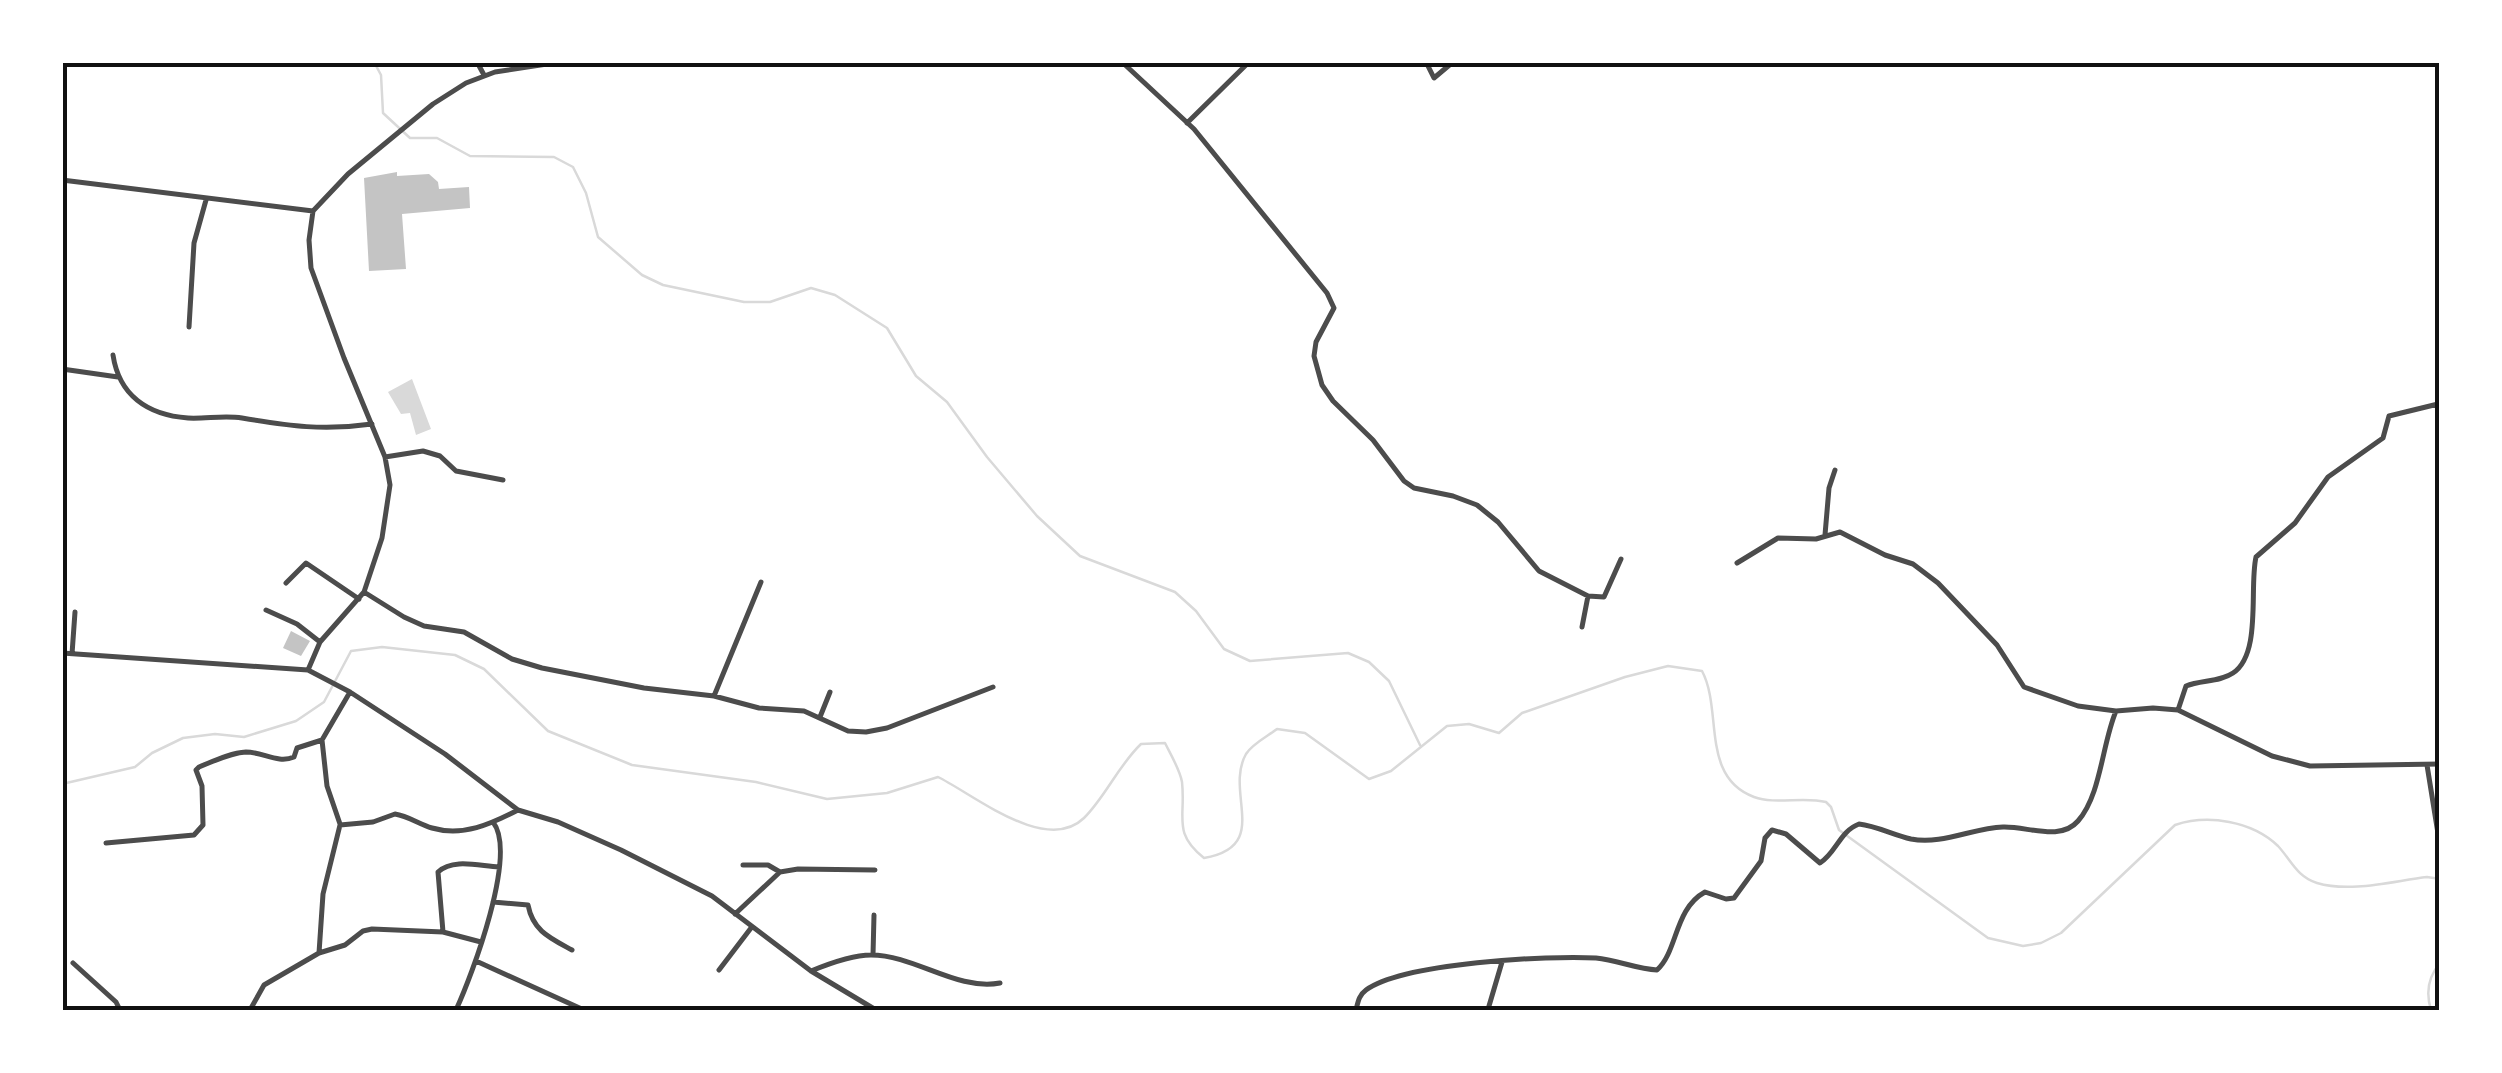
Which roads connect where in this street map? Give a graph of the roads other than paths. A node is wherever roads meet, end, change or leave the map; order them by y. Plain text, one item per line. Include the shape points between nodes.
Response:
1 (477, 62) edge
2 (560, 62) edge
3 (1122, 62) edge
4 (1249, 62) edge
5 (1426, 62) edge
6 (1454, 62) edge
7 (484, 75) junction
8 (1187, 122) junction
9 (62, 180) edge
10 (206, 200) junction
11 (314, 211) junction
12 (189, 327) dead end
13 (113, 354) dead end
14 (62, 368) edge
15 (2440, 369) edge
16 (118, 377) junction
17 (2439, 407) edge
18 (372, 424) junction
19 (385, 457) junction
20 (1835, 470) dead end
21 (503, 480) dead end
22 (1826, 536) junction
23 (1621, 559) dead end
24 (1737, 563) dead end
25 (286, 582) dead end
26 (761, 582) dead end
27 (364, 592) junction
28 (1588, 596) junction
29 (358, 599) junction
30 (266, 610) dead end
31 (75, 612) dead end
32 (1582, 627) dead end
33 (320, 642) junction
34 (62, 654) edge
35 (72, 654) junction
36 (308, 670) junction
37 (993, 687) dead end
38 (350, 692) junction
39 (830, 692) dead end
40 (714, 696) junction
41 (2178, 710) junction
42 (2116, 711) junction
43 (820, 718) junction
44 (322, 740) junction
45 (2440, 764) edge
46 (2427, 765) junction
47 (518, 810) junction
48 (493, 822) junction
49 (340, 824) junction
50 (106, 844) dead end
51 (2440, 846) edge
52 (743, 865) dead end
53 (498, 867) junction
54 (875, 870) dead end
55 (780, 872) junction
56 (492, 902) junction
57 (735, 914) junction
58 (874, 915) dead end
59 (751, 928) junction
60 (443, 932) junction
61 (482, 942) junction
62 (572, 950) dead end
63 (319, 952) junction
64 (873, 955) junction
65 (476, 961) junction
66 (1502, 962) junction
67 (73, 963) dead end
68 (719, 970) dead end
69 (811, 972) junction
70 (1000, 983) dead end
71 (1489, 1006) dead end
72 (120, 1010) edge
73 (250, 1010) edge
74 (456, 1010) edge
75 (584, 1010) edge
76 (876, 1010) edge
77 (1356, 1010) edge

1 - 7 street
2 - 7 street
3 - 8 street
4 - 8 street
5 - 6 street via 1434,78
7 - 11 street via 442,97 348,174
8 - 28 street via 1334,303 1314,356 1333,401 1404,481 1476,505 1539,571
9 - 10 street
10 - 11 street
10 - 12 street via 194,243
11 - 18 street via 311,268
13 - 16 street
14 - 16 street
15 - 17 street
16 - 18 street via 140,403 186,418 240,417 309,429
17 - 41 street via 2389,416 2383,438 2328,477 2295,522 2256,557 2251,635 2241,665 2186,686
18 - 19 street
19 - 21 street via 423,452 440,456 456,471
19 - 27 street via 389,501
20 - 22 street
22 - 24 street via 1778,538
22 - 42 street via 1840,532 1923,570 1980,626 2024,686 2069,704
23 - 28 street via 1604,597
25 - 29 street via 306,563
26 - 40 street
27 - 29 street
27 - 40 street via 404,618 464,632 542,668
28 - 32 street
29 - 33 street
30 - 33 street
31 - 35 street
33 - 36 street
34 - 35 street
35 - 36 street
36 - 38 street
37 - 43 street via 866,732
38 - 44 street
38 - 47 street
39 - 43 street
40 - 43 street
41 - 42 street
41 - 46 street via 2287,761
42 - 66 street via 2092,798 2072,826 2052,832 2006,826 1933,840 1871,825 1851,827 1820,863 1776,830 1734,898 1705,892 1690,904 1657,970 1592,958
44 - 49 street
44 - 50 street via 297,748 286,760 236,753 198,767 203,825 194,835
45 - 46 street
46 - 51 street
47 - 48 street
47 - 57 street via 689,882
48 - 49 street via 448,832 394,814
48 - 53 street via 500,832
49 - 63 street via 323,894
52 - 55 street
53 - 56 street
53 - 60 street via 456,864 438,872
54 - 55 street
55 - 57 street
56 - 61 street
56 - 62 street via 528,906 542,933
57 - 59 street
58 - 64 street
59 - 68 street
59 - 69 street
60 - 61 street
60 - 63 street via 372,929
61 - 65 street
63 - 73 street via 264,985
64 - 69 street
64 - 70 street via 975,983
65 - 74 street
65 - 75 street
66 - 71 street
66 - 77 street via 1396,978 1366,990
67 - 72 street
69 - 76 street

